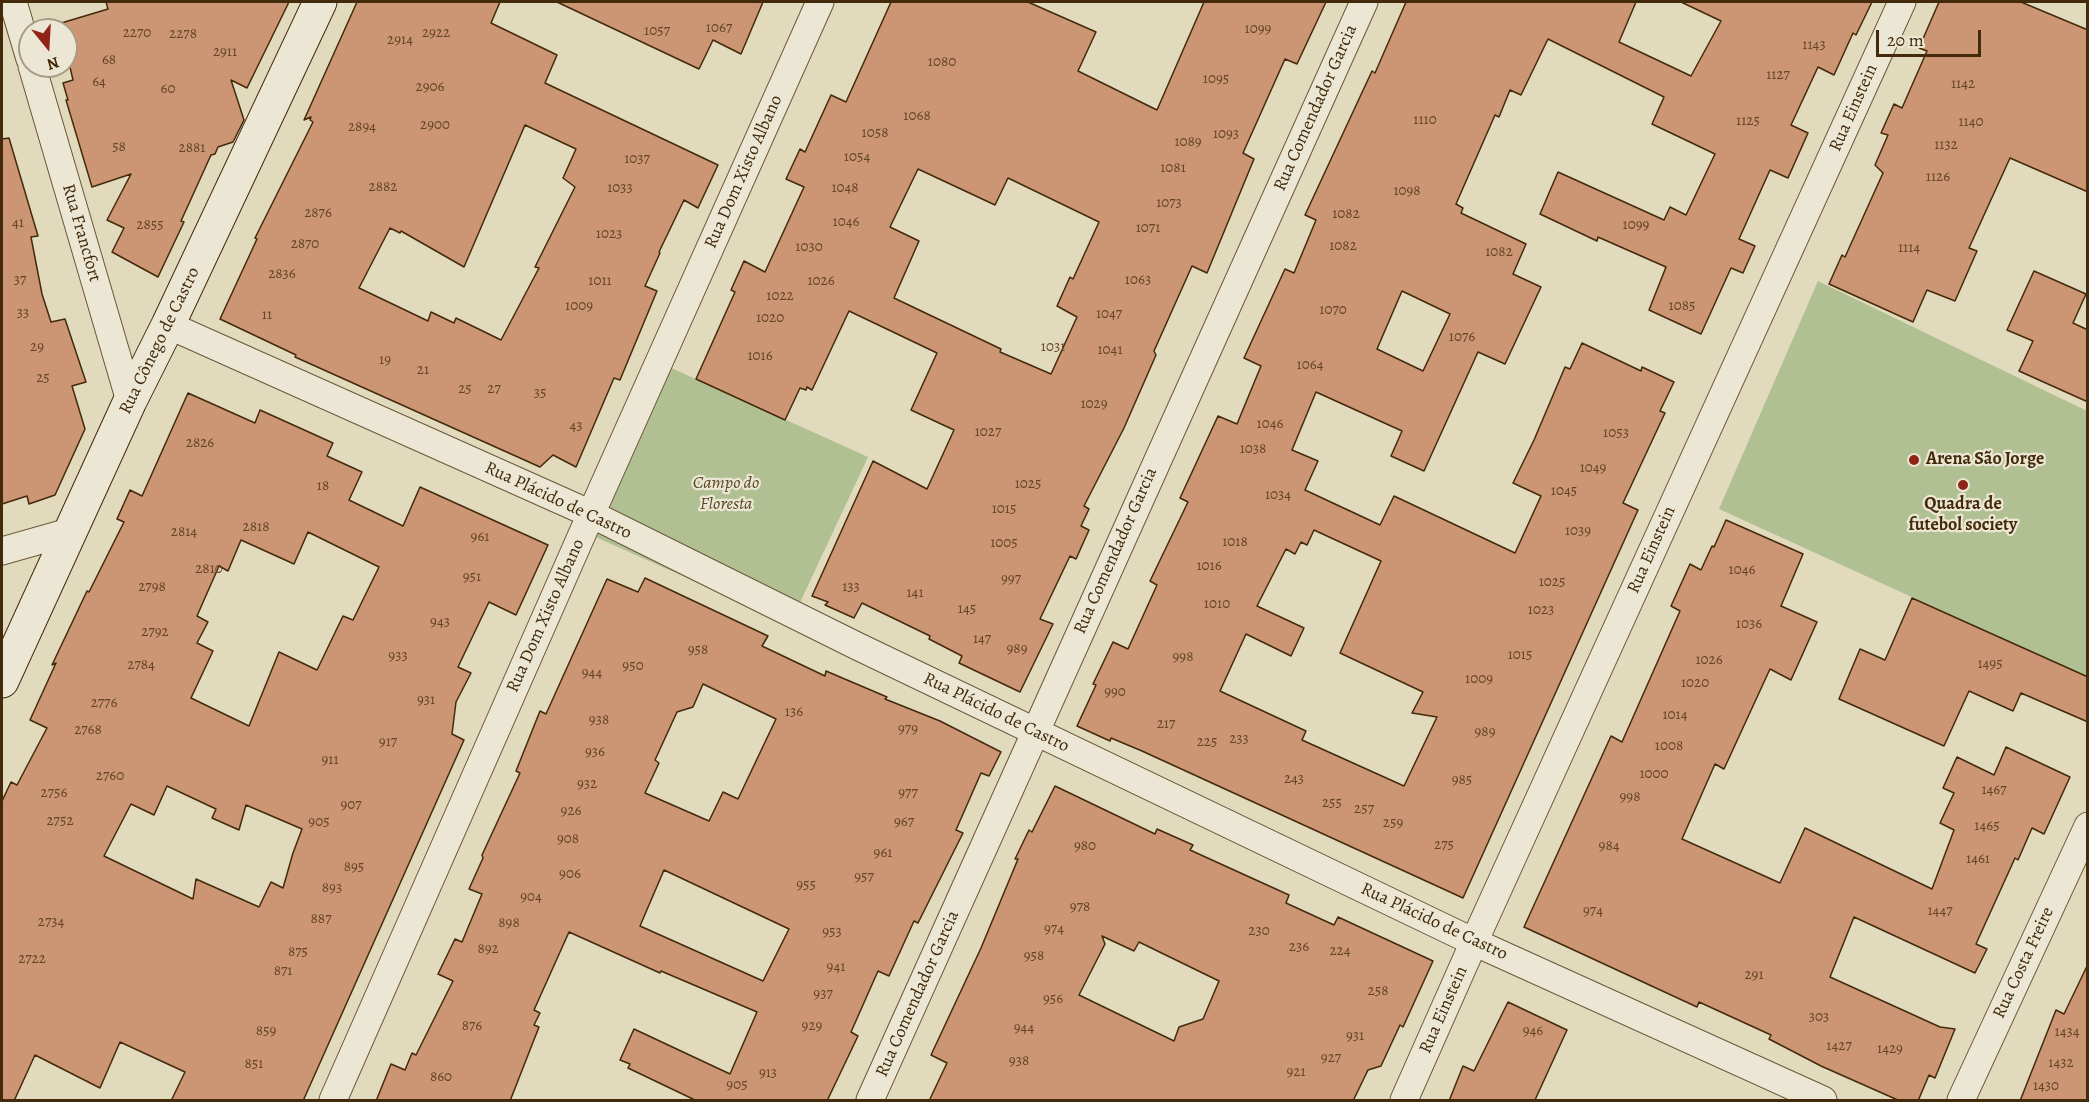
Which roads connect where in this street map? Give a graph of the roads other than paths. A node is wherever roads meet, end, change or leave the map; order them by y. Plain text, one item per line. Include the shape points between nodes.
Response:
1 (13, 2) edge
2 (320, 2) edge
3 (820, 2) edge
4 (1364, 2) edge
5 (1902, 2) edge
6 (18, 19) edge
7 (36, 78) edge
8 (168, 325) junction
9 (130, 401) junction
10 (591, 514) junction
11 (69, 532) junction
12 (2, 550) edge
13 (2, 681) edge
14 (1035, 732) junction
15 (2088, 826) edge
16 (1474, 942) junction
17 (333, 1101) edge
18 (870, 1101) edge
19 (1404, 1101) edge
20 (1823, 1101) edge
21 (1961, 1101) edge

1 - 6 street
2 - 8 main road, Rua Cônego de Castro
3 - 10 street, Rua Dom Xisto Albano
4 - 14 street, Rua Comendador Garcia
5 - 16 street, Rua Einstein
7 - 9 street, Rua Francfort
8 - 9 main road, Rua Cônego de Castro
8 - 10 street, Rua Plácido de Castro
9 - 11 main road, Rua Cônego de Castro
10 - 14 street, Rua Plácido de Castro
10 - 17 street, Rua Dom Xisto Albano
11 - 12 street
11 - 13 main road, Rua Cônego de Castro
14 - 16 street, Rua Plácido de Castro
14 - 18 street, Rua Comendador Garcia
15 - 21 street, Rua Costa Freire
16 - 19 street, Rua Einstein
16 - 20 street, Rua Plácido de Castro

